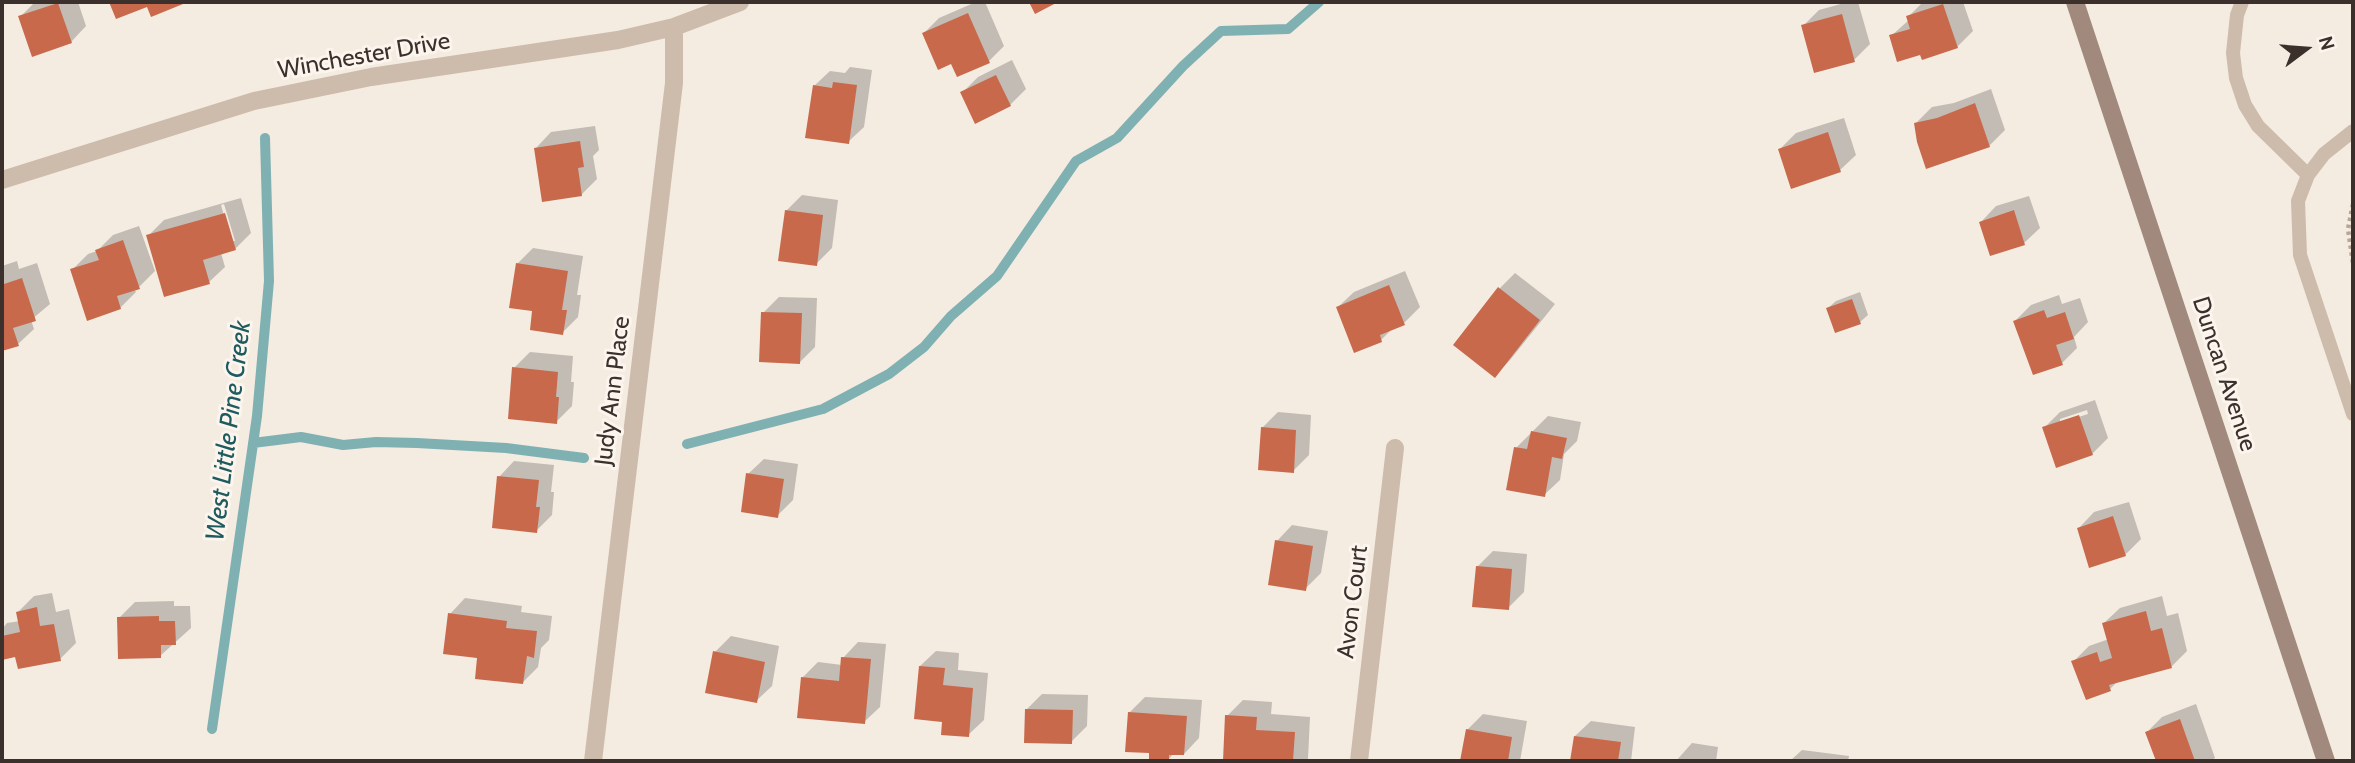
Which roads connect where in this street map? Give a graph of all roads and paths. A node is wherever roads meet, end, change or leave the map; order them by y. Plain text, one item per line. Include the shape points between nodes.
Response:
1 (740, 2) edge
2 (2075, 2) edge
3 (2242, 2) edge
4 (674, 27) junction
5 (2353, 131) edge
6 (2308, 176) junction
7 (2, 180) edge
8 (2353, 204) edge
9 (2353, 263) edge
10 (2353, 414) edge
11 (1395, 449) dead end
12 (593, 761) edge
13 (1359, 761) edge
14 (2326, 761) edge

1 - 4 street, Winchester Drive
2 - 14 main road, Duncan Avenue
3 - 6 lane via 2232,53 2245,105 2258,126
4 - 7 street, Winchester Drive via 254,101
4 - 12 street, Judy Ann Place via 674,83
5 - 6 lane via 2325,154
6 - 10 lane via 2298,201 2300,255
8 - 9 path via 2348,229
11 - 13 street, Avon Court

